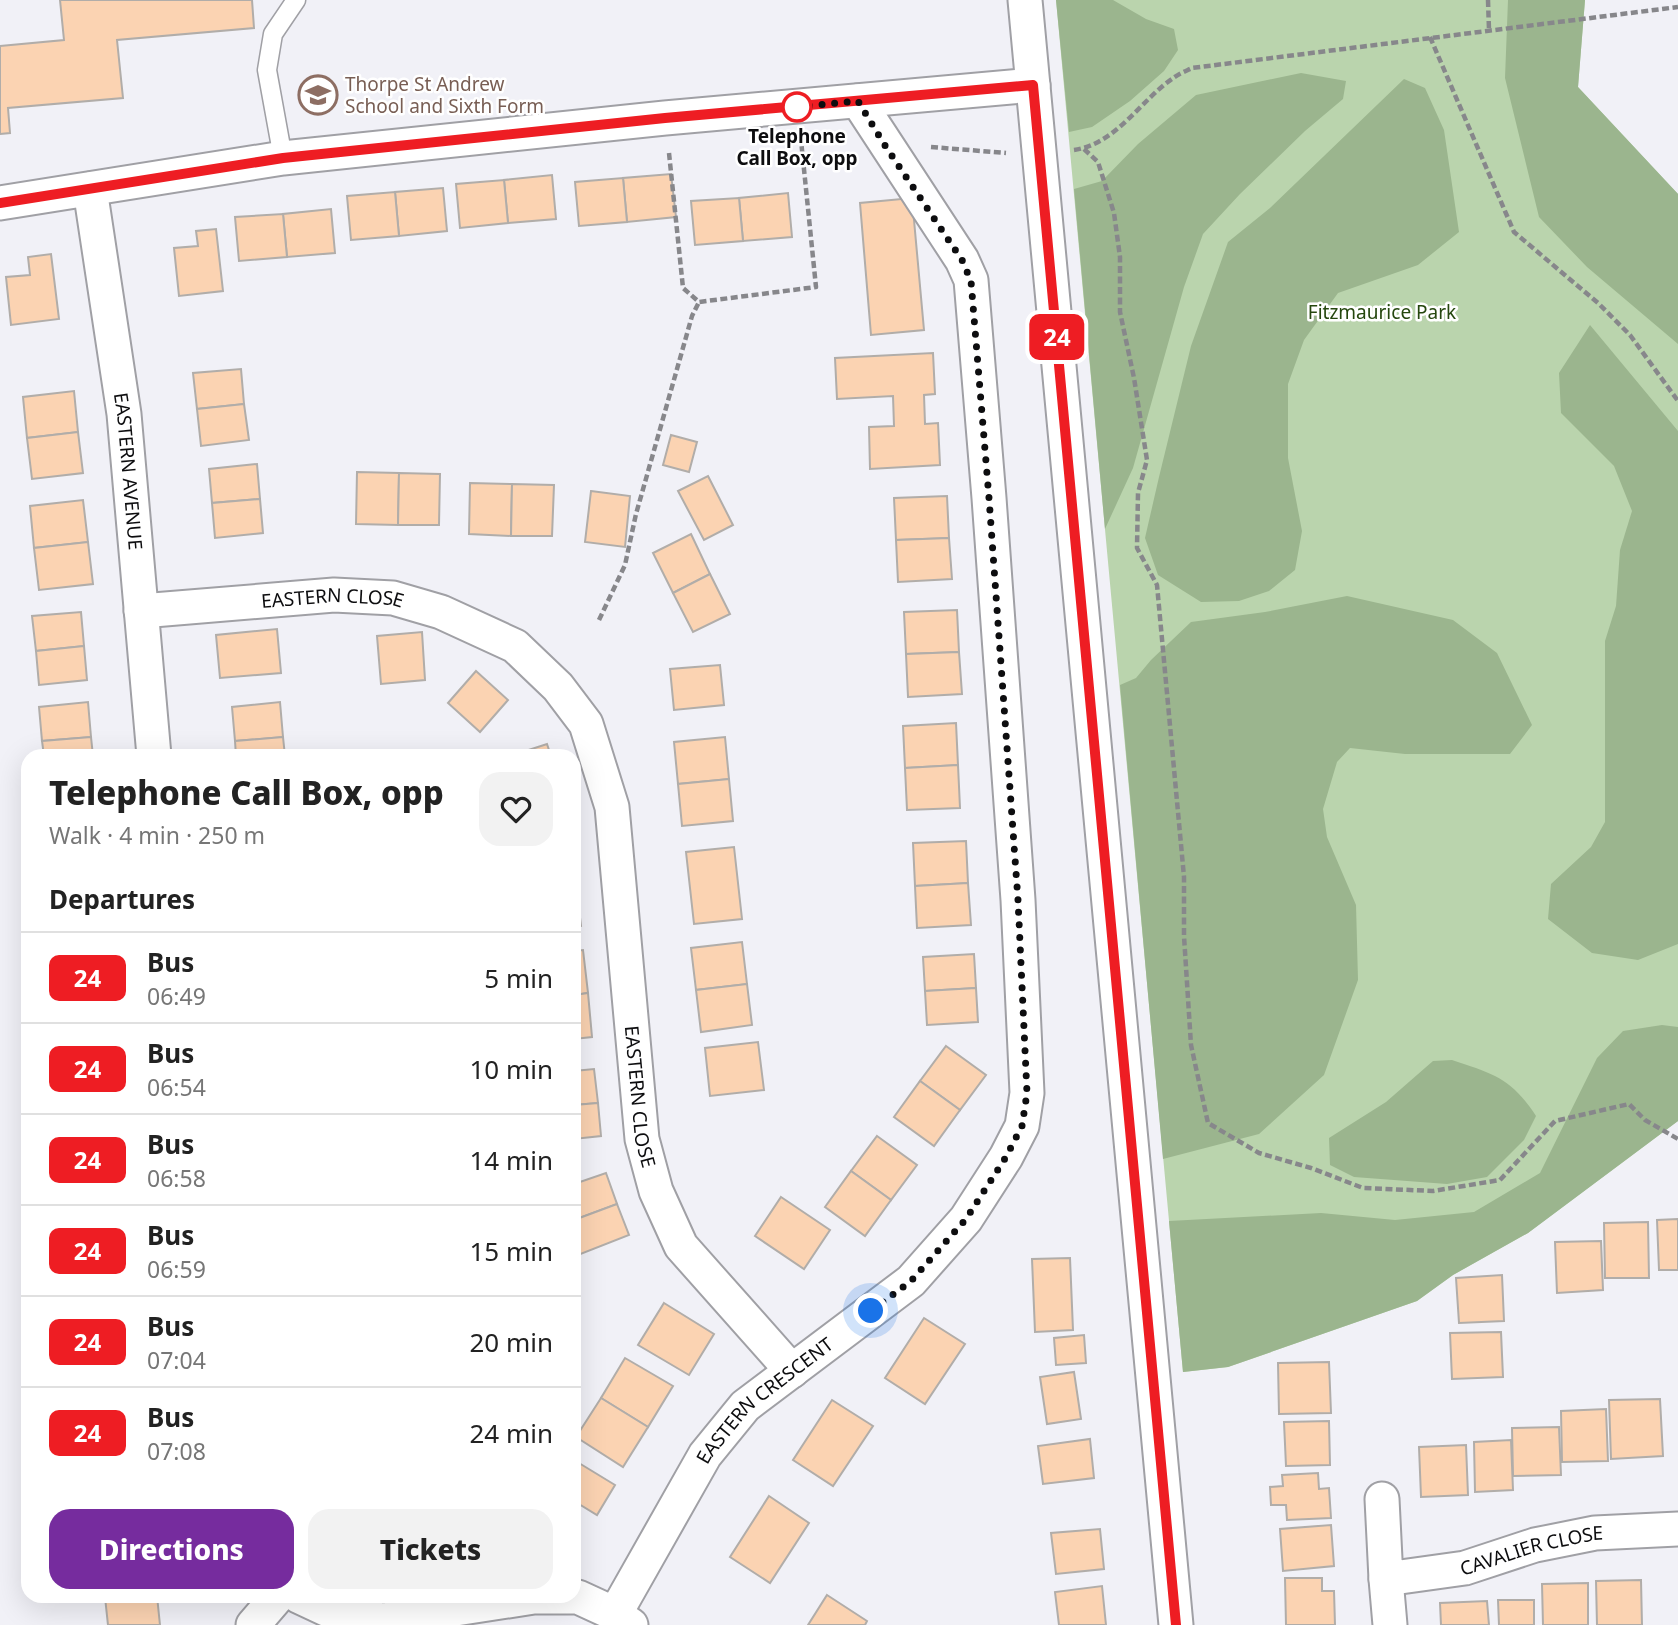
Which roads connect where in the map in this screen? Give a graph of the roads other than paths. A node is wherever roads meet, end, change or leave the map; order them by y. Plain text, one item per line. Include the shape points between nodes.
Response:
1 (296, 0) edge
2 (1025, 0) edge
3 (1033, 85) junction
4 (858, 101) junction
5 (283, 158) junction
6 (90, 189) junction
7 (0, 203) edge
8 (141, 611) junction
9 (153, 749) edge
10 (792, 1371) junction
11 (1382, 1499) dead end
12 (1678, 1529) edge
13 (1386, 1579) junction
14 (581, 1599) edge
15 (272, 1603) edge
16 (313, 1603) edge
17 (495, 1603) edge
18 (623, 1620) edge
19 (253, 1625) edge
20 (1176, 1625) edge
21 (1390, 1625) edge

1 - 5 lane via 273,34 267,70
2 - 3 street
3 - 4 street
3 - 20 street
4 - 5 street
4 - 10 street, EASTERN CRESCENT via 962,260 971,281 1018,900 1027,1093 1022,1126 966,1219 911,1281
5 - 6 street
6 - 7 street
6 - 8 street, EASTERN AVENUE via 124,414
8 - 9 street, EASTERN AVENUE
8 - 10 street, EASTERN CLOSE via 334,595 393,598 441,612 515,646 558,687 586,724 612,807 642,1139 656,1191 681,1246
10 - 18 street, EASTERN CRESCENT via 745,1406 705,1455
11 - 13 street
12 - 13 street, CAVALIER CLOSE via 1595,1533 1535,1545 1465,1568
13 - 21 street
14 - 18 street
15 - 19 street
16 - 17 street via 330,1611 383,1620

